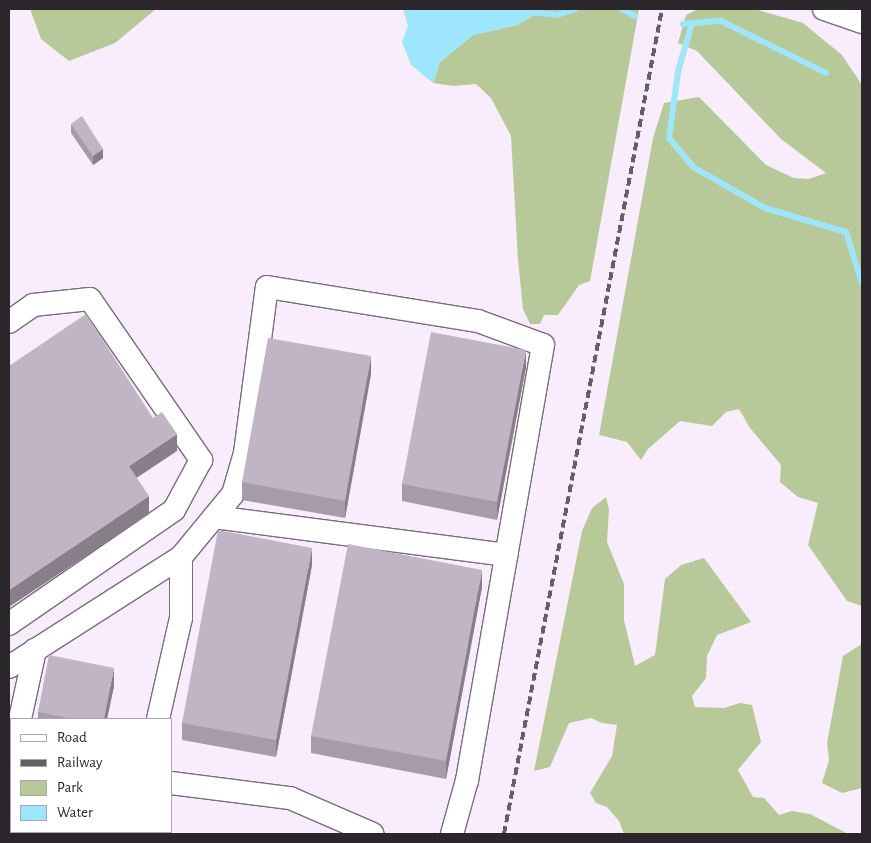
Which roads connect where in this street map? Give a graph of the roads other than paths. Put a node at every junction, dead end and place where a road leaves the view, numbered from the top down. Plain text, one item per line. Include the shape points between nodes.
1 (824, 9) edge
2 (862, 22) edge
3 (9, 322) edge
4 (214, 517) junction
5 (507, 555) junction
6 (181, 557) junction
7 (9, 624) edge
8 (35, 650) junction
9 (9, 667) edge
10 (20, 718) edge
11 (158, 718) edge
12 (172, 783) edge
13 (373, 834) edge
14 (452, 834) edge

1 - 2 lane
3 - 7 lane via 33,305 90,299 201,460 174,510
4 - 5 lane
4 - 5 lane via 233,494 244,453 267,286 478,321 544,345
4 - 6 lane
5 - 14 lane via 467,780
6 - 8 lane
6 - 11 lane via 181,618
8 - 9 lane
8 - 10 lane
12 - 13 lane via 290,798

